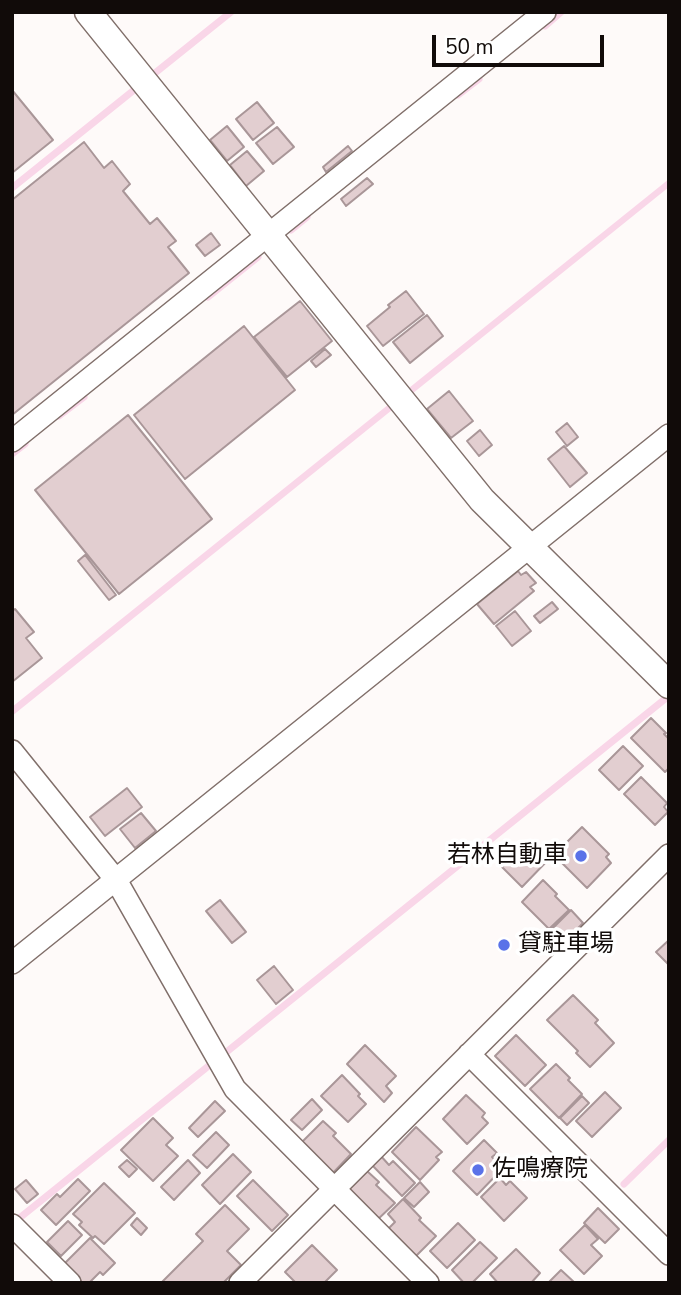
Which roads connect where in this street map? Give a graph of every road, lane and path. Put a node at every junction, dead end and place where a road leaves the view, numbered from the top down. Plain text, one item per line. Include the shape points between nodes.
1 (88, 12) edge
2 (545, 12) edge
3 (268, 235) junction
4 (669, 435) edge
5 (12, 441) edge
6 (530, 547) junction
7 (669, 685) edge
8 (12, 751) edge
9 (669, 855) edge
10 (116, 880) junction
11 (12, 963) edge
12 (469, 1054) junction
13 (334, 1189) junction
14 (12, 1225) edge
15 (669, 1254) edge
16 (70, 1283) edge
17 (240, 1283) edge
18 (428, 1283) edge

1 - 3 street
2 - 3 street
3 - 5 street
3 - 6 street via 482,500
4 - 6 street
6 - 7 street
6 - 10 street
8 - 10 street
9 - 12 street
10 - 11 street
10 - 13 street via 235,1090
12 - 13 street
12 - 15 street
13 - 17 street
13 - 18 street
14 - 16 street

